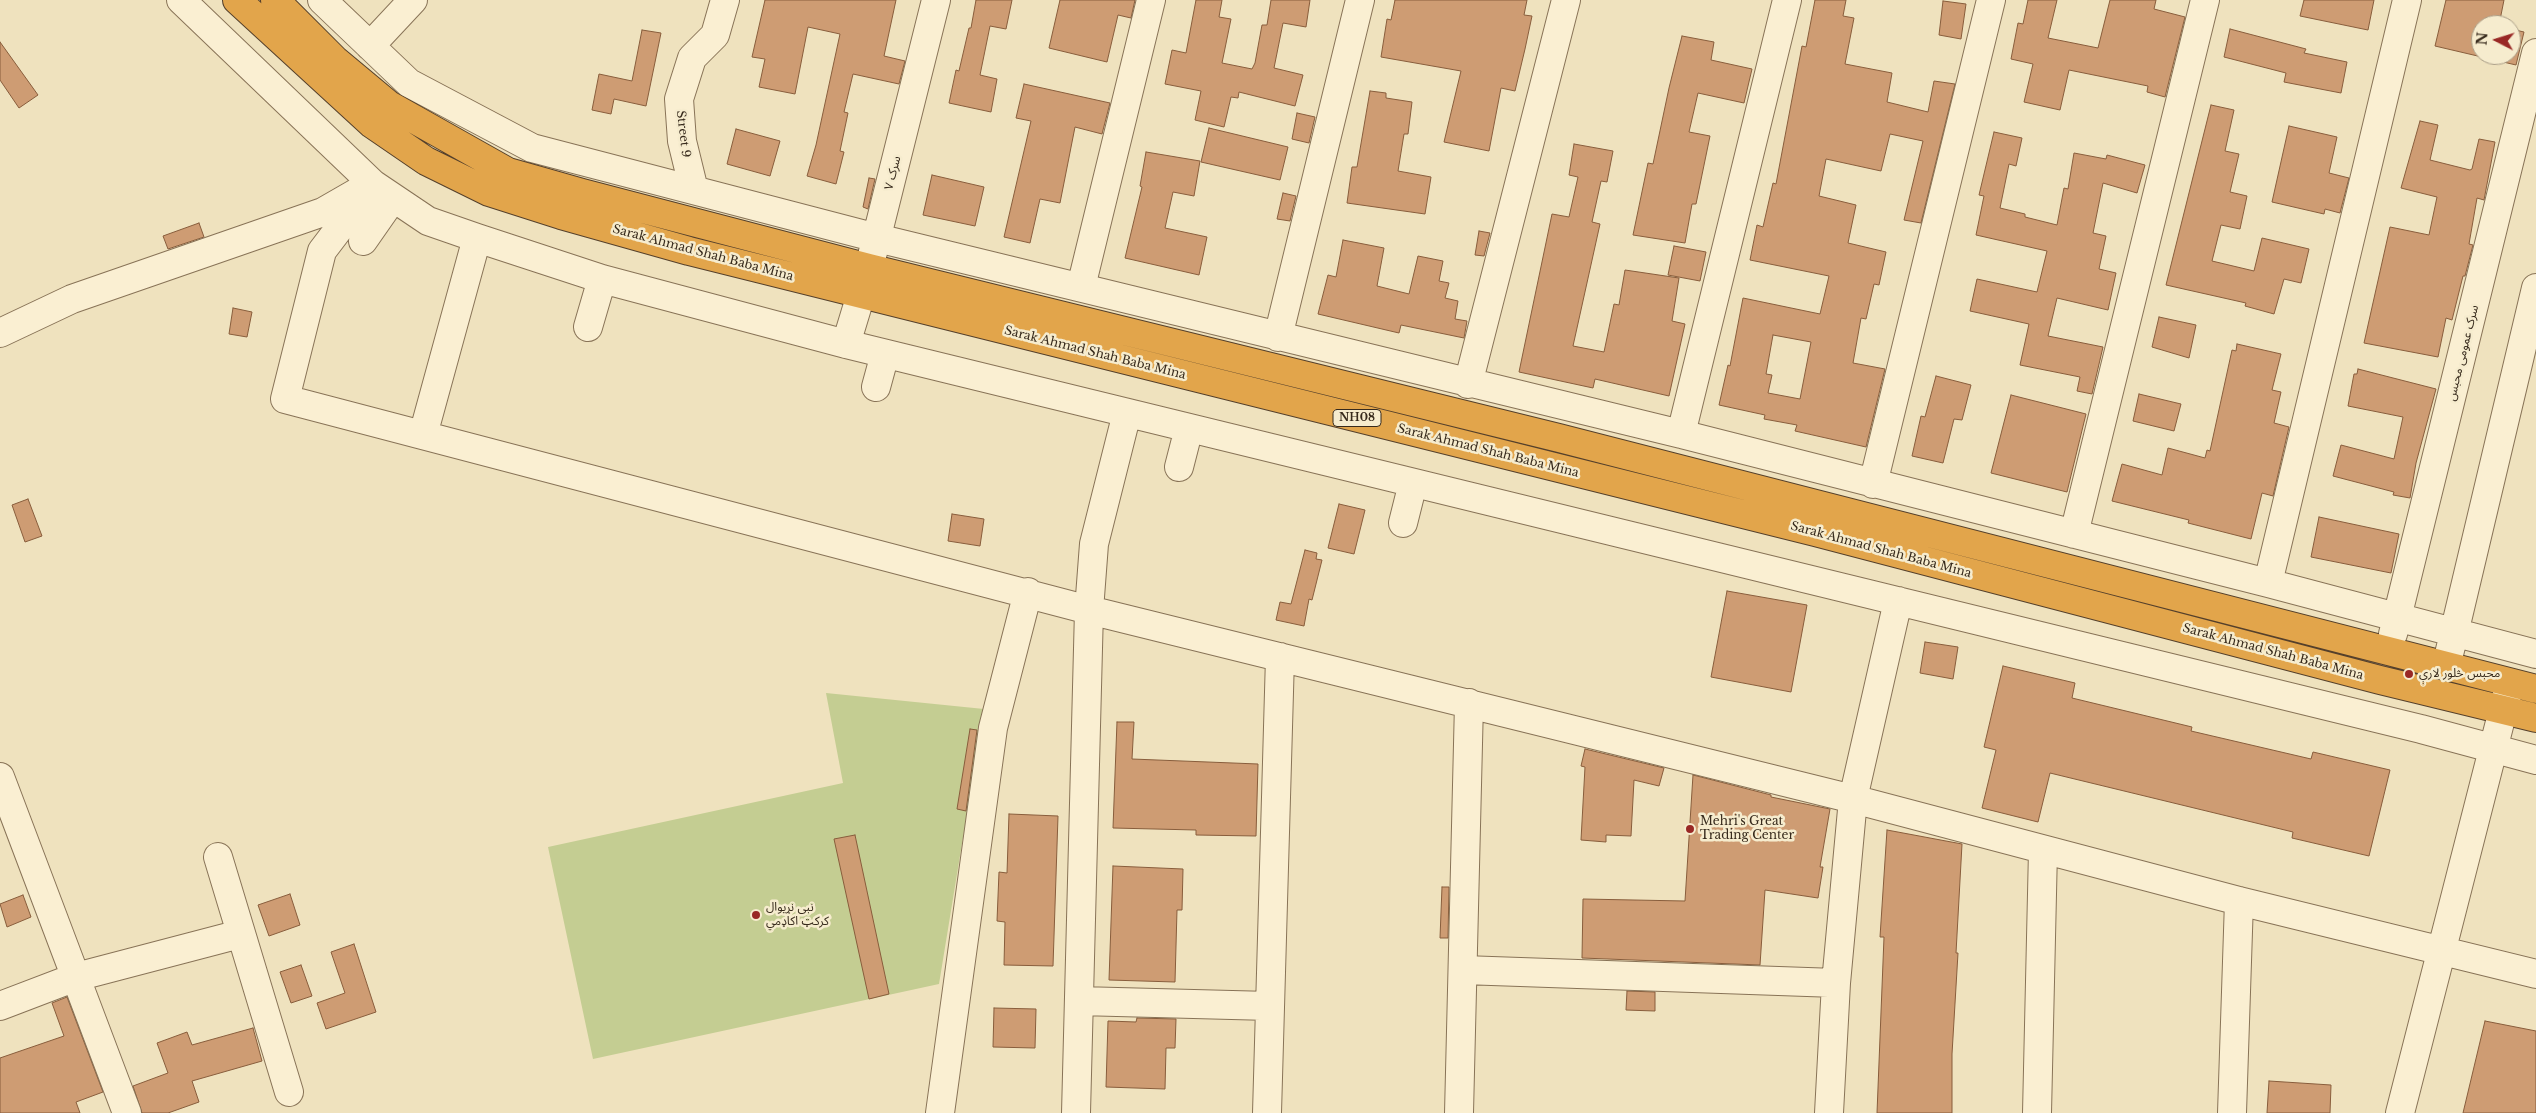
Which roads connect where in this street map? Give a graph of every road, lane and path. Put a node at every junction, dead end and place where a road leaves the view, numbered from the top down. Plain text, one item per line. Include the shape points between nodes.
1 (181, 0) edge
2 (237, 0) edge
3 (275, 0) edge
4 (322, 0) edge
5 (413, 0) edge
6 (725, 0) edge
7 (936, 0) edge
8 (1151, 0) edge
9 (1360, 0) edge
10 (1566, 0) edge
11 (1787, 0) edge
12 (1991, 0) edge
13 (2206, 0) edge
14 (2407, 0) edge
15 (370, 46) junction
16 (2536, 53) edge
17 (694, 190) junction
18 (383, 191) junction
19 (476, 238) junction
20 (877, 238) junction
21 (363, 241) dead end
22 (869, 268) junction
23 (602, 279) junction
24 (1081, 287) junction
25 (2536, 288) edge
26 (861, 295) junction
27 (588, 328) dead end
28 (0, 334) edge
29 (1278, 336) junction
30 (846, 344) junction
31 (885, 354) junction
32 (1468, 384) junction
33 (876, 387) dead end
34 (1127, 413) junction
35 (1189, 428) junction
36 (1681, 434) junction
37 (423, 435) junction
38 (1180, 467) dead end
39 (1413, 483) junction
40 (1873, 484) junction
41 (1402, 523) dead end
42 (2074, 534) junction
43 (2268, 583) junction
44 (1028, 592) junction
45 (1898, 601) junction
46 (1089, 610) junction
47 (2398, 618) junction
48 (2454, 633) junction
49 (2388, 652) junction
50 (2536, 654) edge
51 (1280, 657) junction
52 (2446, 667) junction
53 (2510, 683) junction
54 (2536, 689) edge
55 (1469, 703) junction
56 (2504, 711) junction
57 (2536, 718) edge
58 (2493, 749) junction
59 (2536, 760) edge
60 (0, 777) edge
61 (1853, 799) junction
62 (2043, 850) junction
63 (218, 857) dead end
64 (2239, 901) junction
65 (240, 934) junction
66 (2441, 950) junction
67 (1463, 970) junction
68 (2536, 974) edge
69 (76, 977) junction
70 (1836, 983) junction
71 (1079, 1001) junction
72 (0, 1006) edge
73 (1270, 1006) junction
74 (288, 1092) dead end
75 (127, 1113) edge
76 (940, 1113) edge
77 (1076, 1113) edge
78 (1267, 1113) edge
79 (1459, 1113) edge
80 (1830, 1113) edge
81 (2037, 1113) edge
82 (2232, 1113) edge
83 (2400, 1113) edge

1 - 18 street
2 - 26 highway, Sarak Ahmad Shah Baba Mina / NH08 via 372,124 426,161 489,192 680,248
3 - 22 highway, NH08 via 335,60 389,105 508,172
4 - 15 street
5 - 15 street
6 - 17 street, Street 9 via 715,35 692,58 679,99 682,141
7 - 20 street, سرک ۷
8 - 24 street
9 - 29 street
10 - 32 street
11 - 36 street
12 - 40 street
13 - 42 street
14 - 43 street
15 - 17 street via 409,84 532,148
16 - 47 street, سرک عمومی محبس
17 - 20 street
18 - 19 street via 428,221
18 - 21 street
18 - 28 street via 72,300
18 - 37 street via 322,251 285,399
19 - 23 street
19 - 37 street
20 - 22 street, سرک ۷
20 - 24 street
22 - 26 street, سرک ۷
22 - 49 highway, NH08 via 1568,440
23 - 27 street
23 - 30 street
24 - 29 street
25 - 48 street
26 - 30 street, سرک ۷
26 - 56 highway, Sarak Ahmad Shah Baba Mina / NH08 via 1815,532
29 - 32 street
30 - 31 street
31 - 33 street
31 - 34 street
32 - 36 street
34 - 35 street
34 - 46 street via 1094,544
35 - 38 street
35 - 39 street
36 - 40 street
37 - 44 street
39 - 41 street
39 - 45 street
40 - 42 street
42 - 43 street
43 - 47 street
44 - 46 street
44 - 76 street via 993,728
45 - 58 street
45 - 61 street
46 - 51 street
46 - 71 street
47 - 48 street
47 - 49 street, سرک عمومی محبس
48 - 50 street
48 - 52 street
49 - 52 highway, NH08
51 - 55 street
51 - 73 street
52 - 53 highway, NH08
53 - 54 highway, NH08
53 - 56 street
55 - 61 street
55 - 67 street
56 - 57 highway, Sarak Ahmad Shah Baba Mina / NH08
56 - 58 street
58 - 59 street
58 - 66 street
60 - 69 street
61 - 62 street
61 - 70 street
62 - 64 street
62 - 81 street
63 - 65 street
64 - 66 street
64 - 82 street
65 - 69 street
65 - 74 street
66 - 68 street
66 - 83 street
67 - 70 street
67 - 79 street
69 - 72 street
69 - 75 street
70 - 80 street
71 - 73 street
71 - 77 street
73 - 78 street

